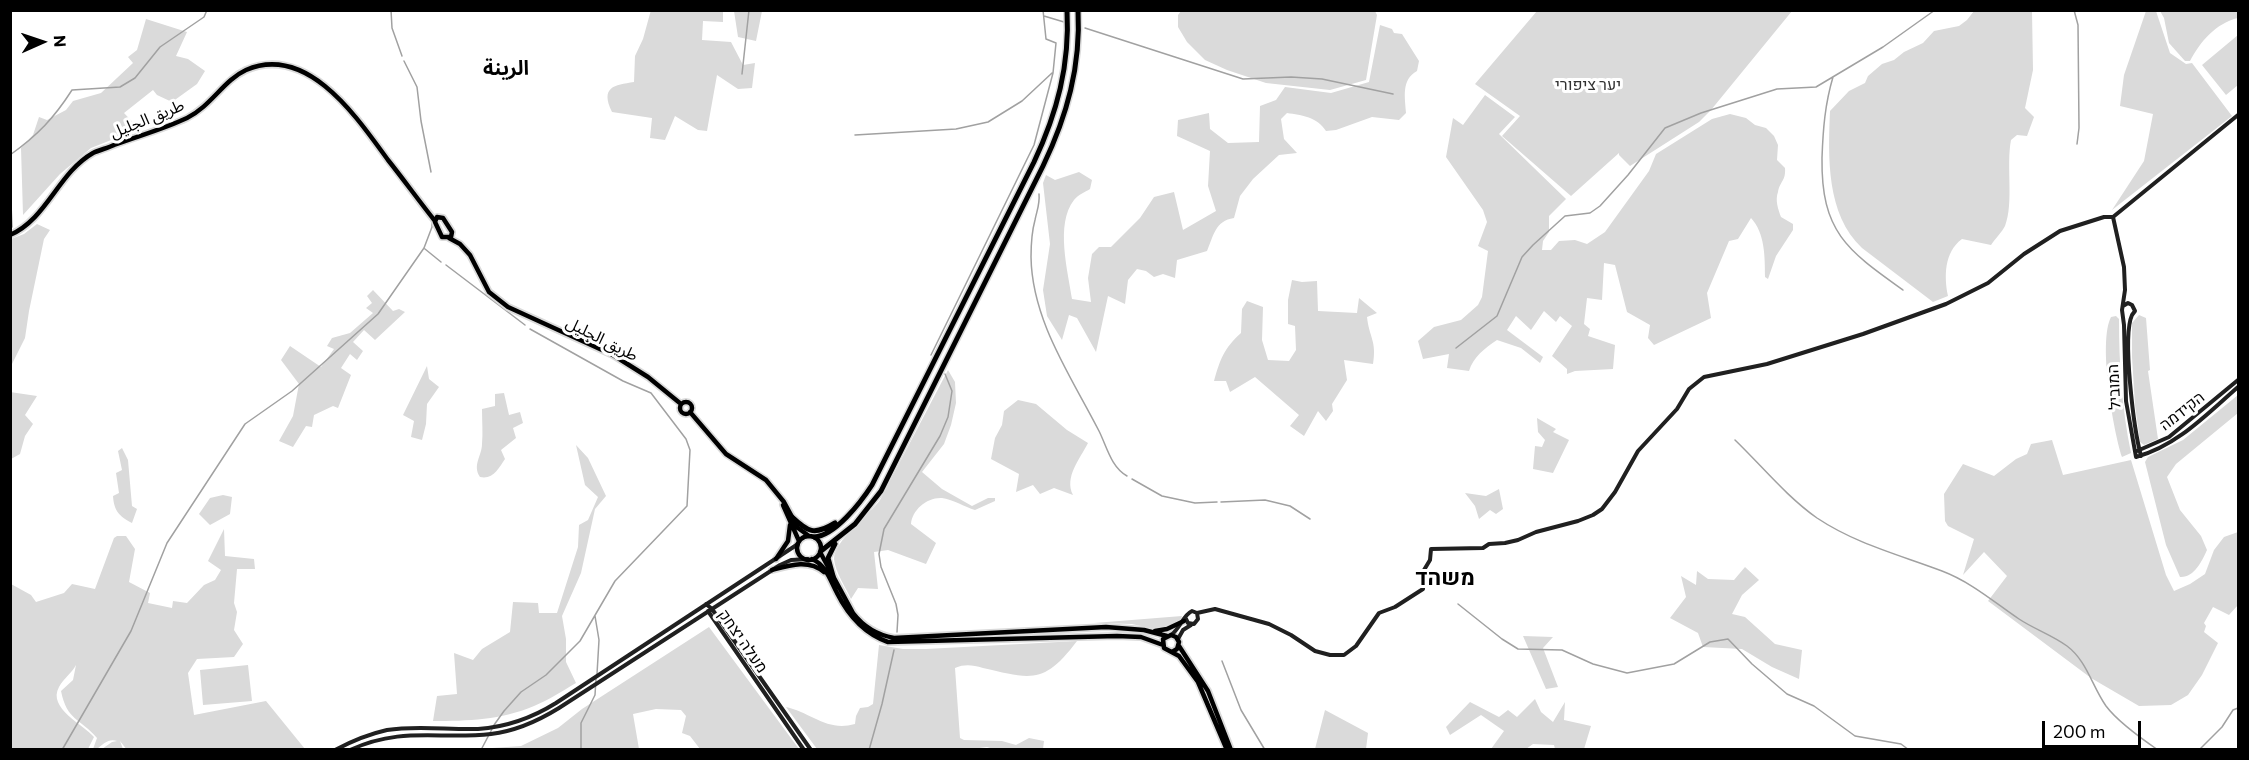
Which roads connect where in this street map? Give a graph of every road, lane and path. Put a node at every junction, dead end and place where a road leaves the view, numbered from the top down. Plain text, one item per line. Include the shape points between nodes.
1 (1067, 10) edge
2 (1078, 10) edge
3 (2238, 115) edge
4 (2113, 217) junction
5 (436, 219) junction
6 (10, 235) edge
7 (451, 236) junction
8 (2126, 290) junction
9 (2132, 304) junction
10 (2123, 306) junction
11 (2123, 314) junction
12 (2132, 315) junction
13 (2238, 380) edge
14 (2238, 387) edge
15 (2138, 454) junction
16 (790, 518) junction
17 (844, 518) junction
18 (812, 536) junction
19 (838, 539) junction
20 (798, 543) junction
21 (821, 552) junction
22 (776, 559) junction
23 (810, 559) junction
24 (772, 570) junction
25 (830, 575) junction
26 (725, 600) junction
27 (706, 604) junction
28 (710, 610) junction
29 (1197, 614) junction
30 (1185, 620) junction
31 (694, 621) junction
32 (718, 622) junction
33 (1193, 624) junction
34 (1152, 631) junction
35 (1169, 635) junction
36 (1178, 639) junction
37 (1163, 645) junction
38 (1179, 646) junction
39 (1172, 651) junction
40 (335, 750) edge
41 (350, 750) edge
42 (804, 750) edge
43 (811, 750) edge
44 (1227, 750) edge
45 (1232, 750) edge

1 - 17 highway via 1064,73 1043,142 875,479
2 - 19 highway via 1075,75 1053,146 881,491 869,509
3 - 4 street
4 - 8 street
4 - 29 street via 2060,231 1988,283 1946,304 1767,364 1704,377 1689,389 1677,410 1638,451 1602,509 1587,518 1505,543 1483,548 1431,549 1423,589 1379,613 1356,646 1344,655 1315,651 1269,624 1215,609
5 - 6 main road, طريق الجليل via 349,108 325,85 288,67 261,66 239,74 208,104 186,118 93,153 68,174 30,224
5 - 7 main road via 443,218
5 - 7 main road via 442,237
7 - 16 main road, طريق الجليل via 471,253 489,292 508,307 613,355 648,377 681,404 682,412 690,412 726,454 766,480
8 - 9 street
8 - 10 street
9 - 10 street
9 - 12 street
10 - 11 street
11 - 12 street
11 - 15 street, המוביל via 2127,409
12 - 15 street, המוביל via 2131,397
13 - 15 street, הקידמה via 2169,437
14 - 15 street, הקידמה via 2174,440
16 - 17 highway via 816,531
16 - 18 main road
16 - 20 main road
16 - 22 main road via 789,537
17 - 18 highway via 826,535
18 - 20 main road
18 - 21 main road via 820,543
19 - 21 highway
19 - 25 highway via 828,558
20 - 22 street
20 - 23 main road via 800,554
21 - 23 main road
21 - 25 main road
22 - 27 street
23 - 24 street via 788,561
23 - 25 main road
24 - 25 main road via 806,564
24 - 26 street
25 - 34 main road via 857,618 876,632 894,638 1106,627
25 - 37 main road via 841,602 855,621 888,642 1117,636 1141,637
26 - 28 street
26 - 32 street via 718,610
27 - 28 street, מעלה יצחק
27 - 40 street via 556,703 525,719 482,728 386,730
28 - 31 street
28 - 32 street, מעלה יצחק
29 - 30 street via 1190,612
29 - 33 street
30 - 33 street
30 - 34 main road
30 - 35 street
31 - 32 street via 706,618
31 - 41 street via 560,708 527,725 483,735 394,736
32 - 42 street, מעלה יצחק
32 - 43 street, מעלה יצחק
33 - 36 street
34 - 35 main road
35 - 36 main road
35 - 37 main road via 1163,639
36 - 38 main road
37 - 39 main road
38 - 39 main road
38 - 45 main road via 1208,691
39 - 44 main road via 1198,682

